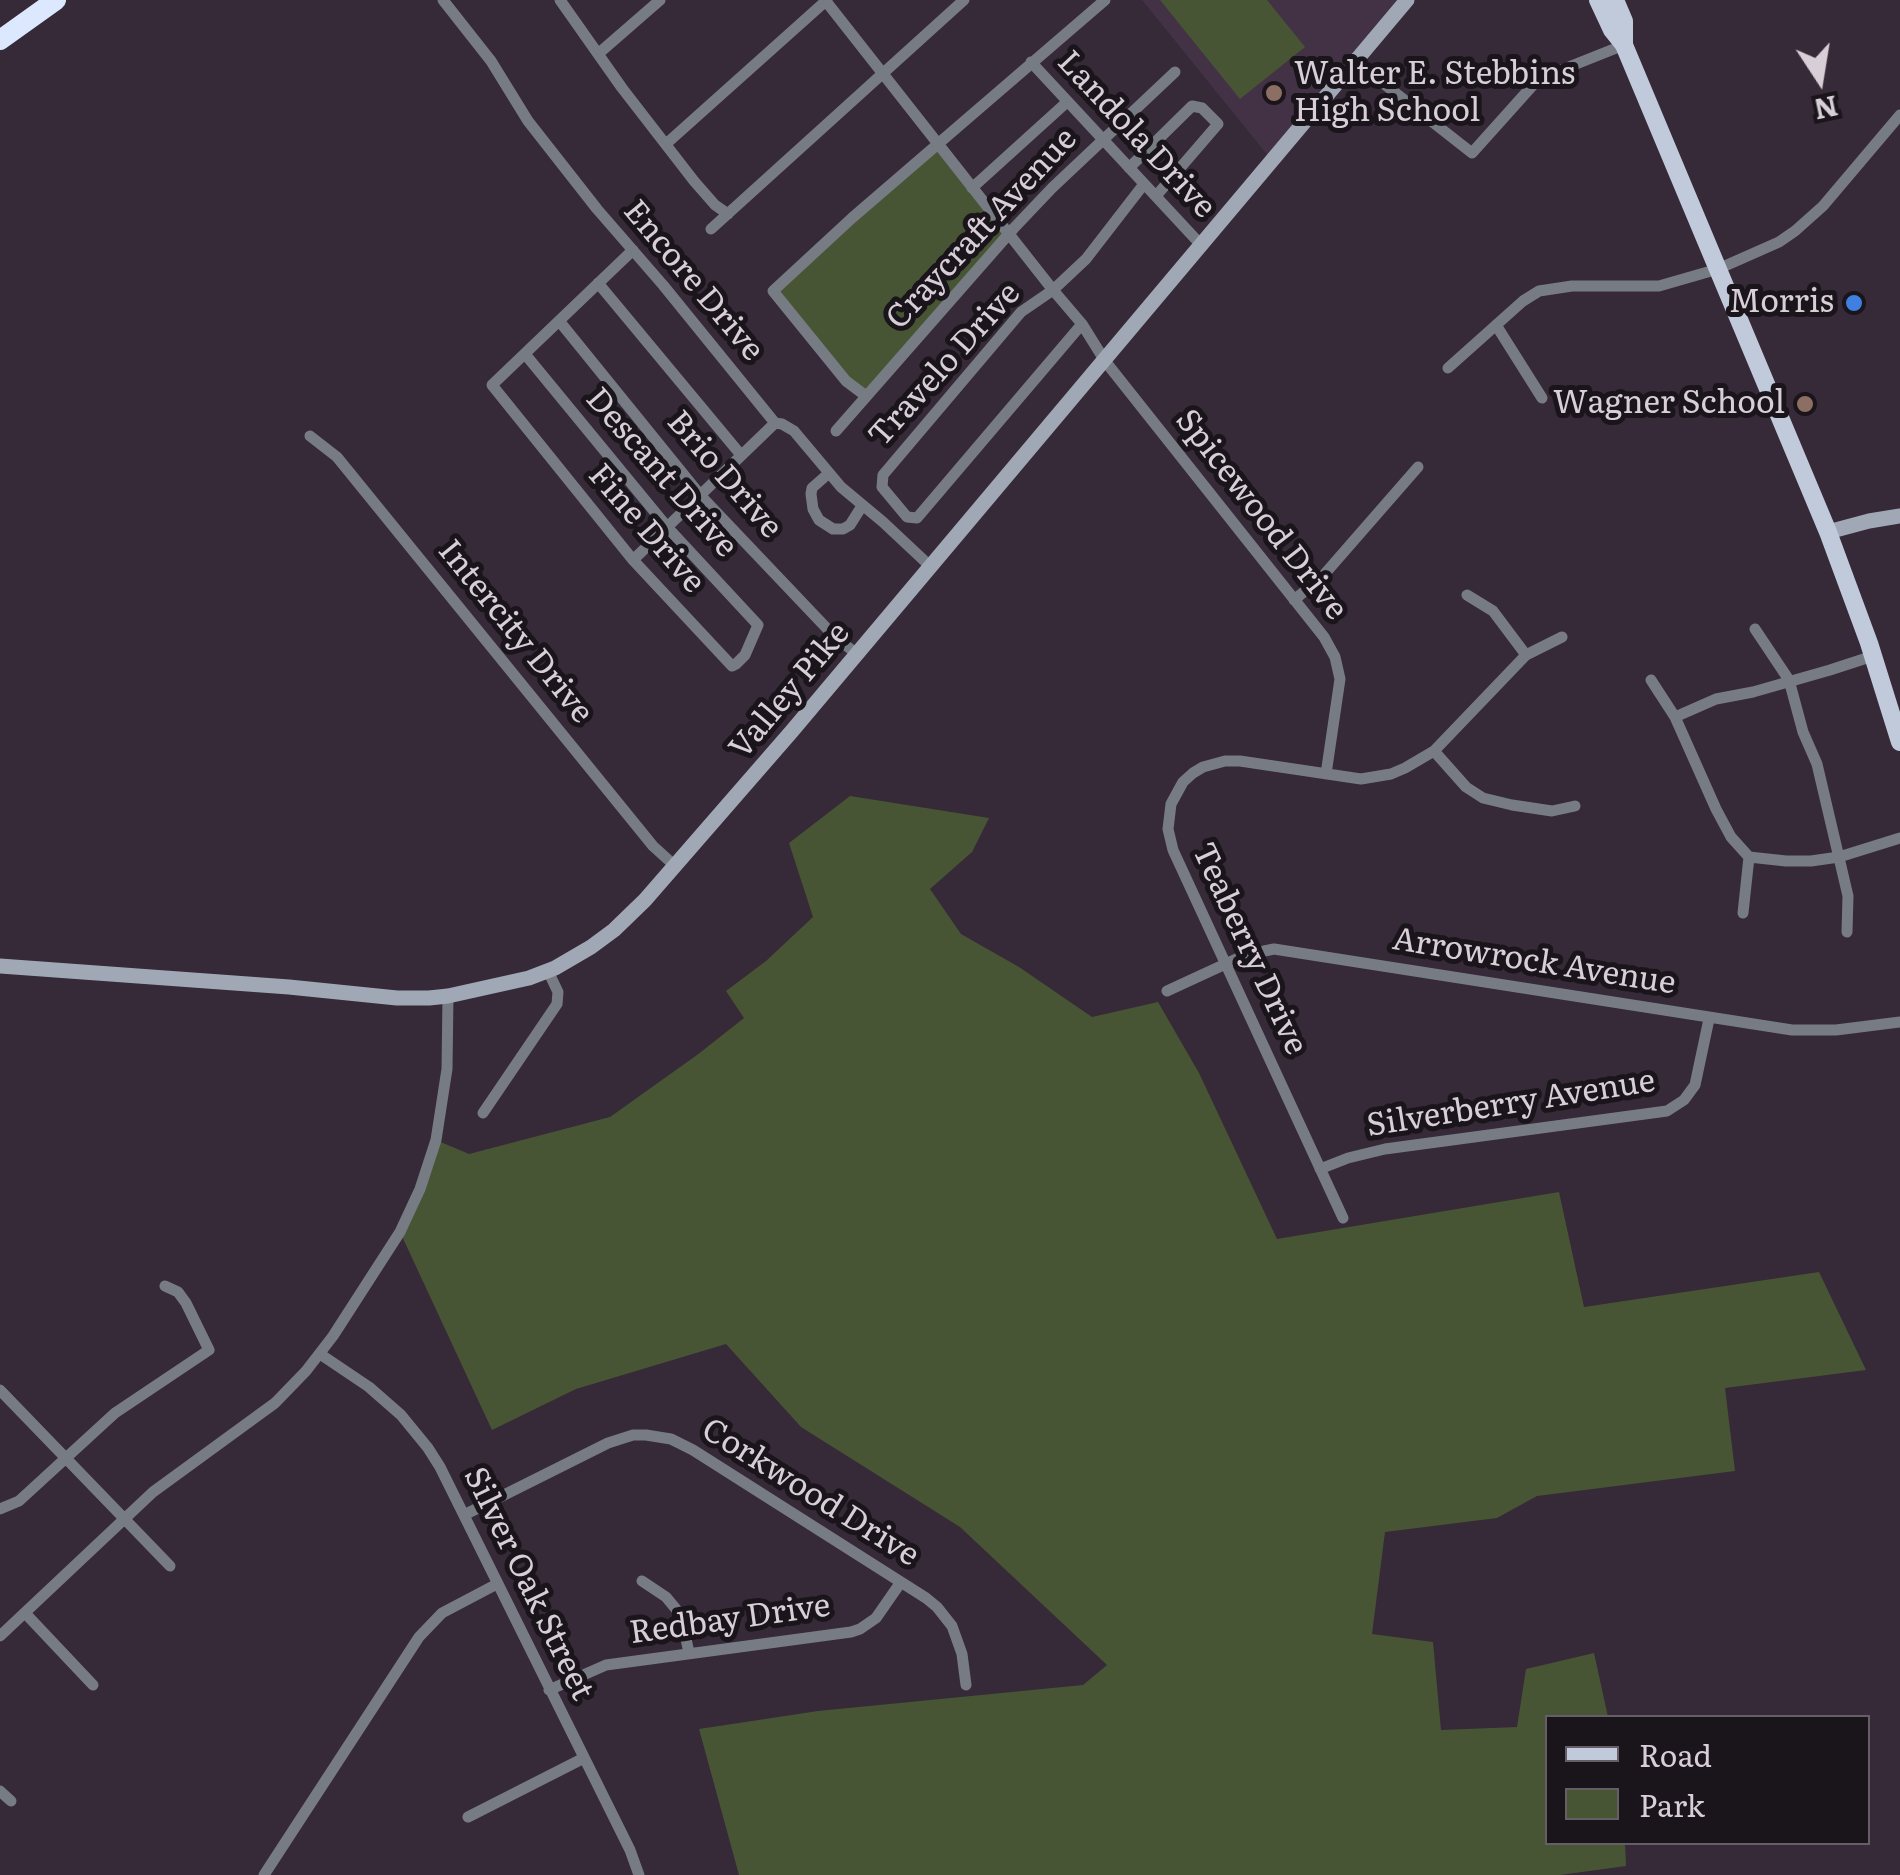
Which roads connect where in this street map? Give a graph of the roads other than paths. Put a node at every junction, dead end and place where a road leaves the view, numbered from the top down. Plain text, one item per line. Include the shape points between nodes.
1 (56, 0) edge
2 (443, 0) edge
3 (560, 0) edge
4 (660, 0) edge
5 (826, 0) edge
6 (964, 0) edge
7 (1407, 0) edge
8 (1598, 0) edge
9 (1615, 0) edge
10 (1101, 1) edge
11 (0, 40) edge
12 (1624, 45) junction
13 (598, 54) junction
14 (1031, 62) junction
15 (1356, 62) junction
16 (1176, 72) dead end
17 (882, 74) junction
18 (1067, 102) junction
19 (1900, 115) edge
20 (1102, 140) junction
21 (666, 144) junction
22 (938, 146) junction
23 (1129, 168) junction
24 (1144, 184) junction
25 (972, 188) junction
26 (1156, 196) junction
27 (728, 214) junction
28 (711, 229) dead end
29 (1009, 235) junction
30 (1202, 246) junction
31 (634, 250) junction
32 (1718, 269) junction
33 (598, 283) junction
34 (1052, 290) junction
35 (560, 322) junction
36 (1082, 324) junction
37 (1496, 326) junction
38 (525, 354) junction
39 (1105, 361) junction
40 (1448, 368) dead end
41 (866, 396) junction
42 (1542, 398) dead end
43 (775, 423) junction
44 (836, 431) dead end
45 (310, 436) dead end
46 (741, 455) junction
47 (1418, 467) dead end
48 (828, 474) junction
49 (701, 496) junction
50 (862, 506) junction
51 (1900, 516) edge
52 (668, 528) junction
53 (1828, 532) junction
54 (634, 560) junction
55 (931, 568) junction
56 (1467, 595) dead end
57 (1294, 600) junction
58 (758, 625) joint
59 (1756, 629) dead end
60 (1562, 637) dead end
61 (858, 654) junction
62 (1526, 655) junction
63 (1873, 656) junction
64 (1652, 680) dead end
65 (1790, 680) junction
66 (1675, 717) junction
67 (1900, 742) edge
68 (1434, 751) junction
69 (1326, 774) junction
70 (1575, 806) dead end
71 (1900, 838) edge
72 (1839, 856) junction
73 (1749, 857) junction
74 (675, 866) junction
75 (1744, 913) dead end
76 (1847, 932) dead end
77 (1226, 964) junction
78 (0, 966) edge
79 (548, 971) junction
80 (1167, 991) dead end
81 (448, 996) junction
82 (1709, 1018) junction
83 (1900, 1022) edge
84 (483, 1113) dead end
85 (1320, 1170) junction
86 (1343, 1218) dead end
87 (165, 1286) dead end
88 (320, 1354) junction
89 (0, 1390) edge
90 (66, 1459) junction
91 (0, 1509) edge
92 (464, 1515) junction
93 (123, 1519) junction
94 (170, 1566) dead end
95 (642, 1581) dead end
96 (901, 1582) junction
97 (497, 1584) junction
98 (24, 1613) junction
99 (0, 1636) edge
100 (689, 1654) junction
101 (93, 1685) dead end
102 (966, 1685) dead end
103 (548, 1690) junction
104 (584, 1758) junction
105 (0, 1791) edge
106 (11, 1801) dead end
107 (468, 1817) dead end
108 (264, 1875) edge
109 (640, 1875) edge

1 - 11 highway
2 - 31 street, Encore Drive via 528,120
3 - 13 street
4 - 13 street
5 - 17 street, Spicewood Drive
5 - 21 street
6 - 17 street
7 - 15 street, Valley Pike
8 - 12 main road
9 - 12 main road
10 - 14 street
12 - 15 street via 1533,85 1472,154
12 - 32 main road
13 - 21 street
14 - 18 street, Landola Drive
14 - 22 street
15 - 30 street, Valley Pike
16 - 20 street, Craycraft Avenue
17 - 22 street, Spicewood Drive
17 - 27 street
18 - 20 street, Landola Drive
18 - 25 street
19 - 32 street via 1810,219
20 - 23 street, Landola Drive
20 - 29 street, Craycraft Avenue
21 - 27 street
22 - 25 street, Spicewood Drive
22 - 41 street via 773,291 846,381
23 - 24 street, Landola Drive
23 - 26 street via 1192,106 1218,124
24 - 26 street, Landola Drive
24 - 34 street, Travelo Drive via 1086,259
25 - 29 street, Spicewood Drive
26 - 30 street, Landola Drive
27 - 28 street
29 - 34 street, Spicewood Drive
29 - 41 street, Craycraft Avenue
30 - 39 street, Valley Pike
31 - 33 street
31 - 43 street, Encore Drive
32 - 37 street via 1660,286 1539,291
32 - 53 main road
33 - 35 street
33 - 46 street
34 - 36 street, Spicewood Drive
34 - 36 street, Travelo Drive via 1021,312 883,475 882,487 906,518 917,518
35 - 38 street
35 - 49 street, Brio Drive
36 - 39 street, Spicewood Drive
37 - 40 street
37 - 42 street
38 - 52 street, Descant Drive
38 - 54 street, Fine Drive via 492,385
39 - 55 street, Valley Pike
39 - 57 street, Spicewood Drive
41 - 44 street, Craycraft Avenue
43 - 46 street
43 - 48 street, Encore Drive via 794,431
45 - 74 street, Intercity Drive via 337,457
46 - 49 street
47 - 57 street
48 - 50 street, Encore Drive
48 - 50 street via 812,488 819,520 843,529
49 - 52 street
49 - 61 street, Brio Drive
50 - 55 street, Encore Drive
51 - 53 street
52 - 54 street
52 - 58 street, Descant Drive
53 - 63 main road
54 - 58 street, Fine Drive via 732,666 745,656
55 - 61 street, Valley Pike
56 - 62 street via 1493,611
57 - 69 street, Spicewood Drive via 1338,668
59 - 65 street
60 - 62 street
61 - 74 street, Valley Pike
62 - 68 street
63 - 65 street
63 - 67 main road
64 - 66 street
65 - 66 street
65 - 72 street
66 - 73 street via 1716,809
68 - 69 street, Teaberry Drive via 1372,778
68 - 70 street via 1483,798 1552,810
69 - 77 street, Teaberry Drive via 1225,762 1193,773 1175,794 1169,840
71 - 72 street
72 - 73 street
72 - 76 street
73 - 75 street
74 - 79 street, Valley Pike via 614,930
77 - 80 street, Arrowrock Avenue
77 - 82 street, Arrowrock Avenue via 1288,950
77 - 85 street, Teaberry Drive
78 - 81 street, Valley Pike via 396,998
79 - 81 street, Valley Pike
79 - 84 street via 557,1004
81 - 88 street via 444,1096 420,1189
82 - 83 street, Arrowrock Avenue via 1814,1031
82 - 85 street, Silverberry Avenue via 1696,1085 1667,1111 1385,1148
85 - 86 street, Teaberry Drive
87 - 90 street via 186,1303 209,1350 115,1413
88 - 92 street, Silver Oak Street via 413,1428
88 - 93 street via 275,1403
89 - 90 street
90 - 91 street via 20,1501
90 - 93 street
92 - 96 street, Corkwood Drive via 608,1443 658,1436 694,1450
92 - 97 street, Silver Oak Street
93 - 94 street
93 - 98 street
95 - 100 street via 682,1615
96 - 100 street, Redbay Drive via 860,1629
96 - 102 street, Corkwood Drive via 952,1626
97 - 103 street, Silver Oak Street
97 - 108 street via 442,1613 419,1636
98 - 99 street
98 - 101 street
100 - 103 street, Redbay Drive via 606,1664
103 - 104 street, Silver Oak Street
104 - 107 street
104 - 109 street, Silver Oak Street
105 - 106 street

